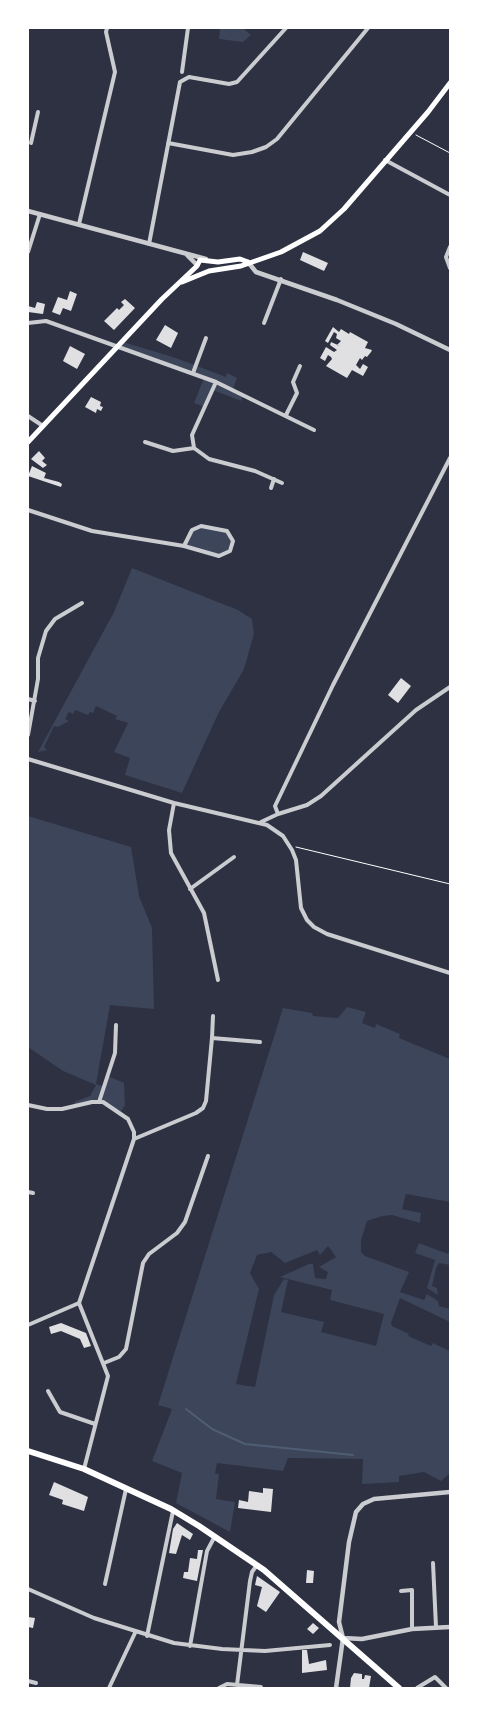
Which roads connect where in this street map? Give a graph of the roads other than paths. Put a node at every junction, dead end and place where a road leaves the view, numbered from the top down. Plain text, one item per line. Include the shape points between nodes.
1 (108, 28) edge
2 (188, 28) edge
3 (276, 28) edge
4 (286, 28) edge
5 (368, 28) edge
6 (281, 32) junction
7 (182, 72) dead end
8 (450, 82) edge
9 (38, 112) dead end
10 (28, 133) edge
11 (33, 134) junction
12 (31, 143) dead end
13 (168, 143) junction
14 (385, 160) junction
15 (450, 195) edge
16 (28, 210) edge
17 (40, 214) junction
18 (80, 224) junction
19 (149, 244) junction
20 (450, 247) edge
21 (28, 252) edge
22 (187, 255) junction
23 (207, 259) junction
24 (248, 262) junction
25 (197, 266) junction
26 (450, 268) edge
27 (206, 272) junction
28 (280, 278) junction
29 (182, 282) junction
30 (28, 323) edge
31 (264, 323) dead end
32 (206, 338) dead end
33 (119, 347) junction
34 (450, 350) edge
35 (300, 366) dead end
36 (193, 373) junction
37 (216, 382) junction
38 (286, 415) junction
39 (28, 416) edge
40 (43, 426) junction
41 (314, 430) dead end
42 (28, 442) edge
43 (145, 442) dead end
44 (194, 448) junction
45 (450, 458) edge
46 (274, 479) junction
47 (282, 483) dead end
48 (271, 488) dead end
49 (28, 510) edge
50 (184, 546) junction
51 (82, 603) dead end
52 (450, 687) edge
53 (28, 699) edge
54 (35, 701) junction
55 (28, 735) edge
56 (30, 760) edge
57 (28, 767) edge
58 (174, 803) junction
59 (278, 814) junction
60 (262, 822) junction
61 (234, 857) dead end
62 (190, 889) junction
63 (450, 973) edge
64 (218, 980) dead end
65 (214, 1016) dead end
66 (116, 1025) dead end
67 (212, 1038) junction
68 (260, 1042) dead end
69 (99, 1102) junction
70 (28, 1105) edge
71 (134, 1139) junction
72 (208, 1156) dead end
73 (28, 1192) edge
74 (33, 1192) dead end
75 (79, 1303) junction
76 (28, 1325) edge
77 (104, 1363) junction
78 (48, 1391) dead end
79 (95, 1424) junction
80 (28, 1451) edge
81 (84, 1469) junction
82 (126, 1488) junction
83 (450, 1492) edge
84 (173, 1511) junction
85 (215, 1536) junction
86 (433, 1563) dead end
87 (257, 1565) junction
88 (104, 1584) dead end
89 (28, 1589) edge
90 (402, 1591) dead end
91 (436, 1627) junction
92 (450, 1627) edge
93 (412, 1629) junction
94 (136, 1633) junction
95 (147, 1636) junction
96 (343, 1638) junction
97 (330, 1645) dead end
98 (190, 1646) junction
99 (240, 1650) junction
100 (28, 1681) edge
101 (36, 1683) dead end
102 (237, 1685) junction
103 (261, 1687) dead end
104 (110, 1688) edge
105 (219, 1688) edge
106 (336, 1688) edge
107 (399, 1688) edge
108 (418, 1688) edge
109 (446, 1688) edge

1 - 18 street via 106,32 115,72
2 - 7 street
3 - 6 street
4 - 6 street
5 - 13 street via 266,147 234,155
6 - 13 street via 237,82 229,84 189,77 180,82
8 - 14 main road
9 - 11 street
10 - 11 street
11 - 12 street
13 - 19 street
14 - 15 street
14 - 24 main road via 344,209 320,231 291,248
16 - 17 street
17 - 18 street
17 - 21 street
18 - 19 street
19 - 22 street
20 - 26 street via 446,257
22 - 23 street
22 - 25 street
23 - 24 main road
23 - 25 main road via 200,260
23 - 27 main road via 212,266
24 - 27 main road
24 - 28 street via 256,272
25 - 27 main road
25 - 29 main road
27 - 29 main road
28 - 31 street
28 - 34 street via 396,324
29 - 33 main road via 162,298
30 - 33 street via 46,321
32 - 36 street
33 - 36 street
33 - 40 main road
35 - 38 street via 293,381 297,393
36 - 37 street
37 - 38 street
37 - 44 street via 193,431
38 - 41 street
39 - 40 street
40 - 42 main road
43 - 44 street via 173,451
44 - 46 street via 209,458
45 - 59 street via 329,693 275,806
46 - 47 street
46 - 48 street
49 - 50 street via 92,531
50 - 50 street via 222,555 230,551 233,541 227,531 201,526 192,530
51 - 54 street via 56,619 46,631 38,658
52 - 59 street via 416,710 321,796 300,808
53 - 54 street
54 - 55 street
56 - 57 street
56 - 58 street
58 - 60 street
58 - 62 street via 169,830 170,854
59 - 60 street
60 - 63 street via 278,831 290,845 296,860 301,908 314,928
61 - 62 street
62 - 64 street via 207,922
65 - 67 street
66 - 69 street via 115,1053
67 - 68 street
67 - 71 street via 203,1108
69 - 70 street via 62,1109
69 - 71 street via 128,1119
71 - 75 street
72 - 77 street via 185,1222 143,1263 126,1349
73 - 74 street
75 - 76 street
75 - 77 street
77 - 79 street via 108,1376
78 - 79 street via 60,1412
79 - 81 street
80 - 81 highway
81 - 82 highway
82 - 84 highway
82 - 88 street
83 - 96 street via 374,1499 358,1508 352,1521 344,1576 339,1622
84 - 85 highway
84 - 95 street
85 - 87 highway
85 - 98 street via 207,1551
86 - 91 street
87 - 96 highway
87 - 99 street via 250,1581
89 - 94 street via 66,1608
90 - 93 street via 412,1590
91 - 92 street
91 - 93 street
93 - 96 street via 362,1639
94 - 95 street
94 - 104 street
95 - 98 street
96 - 106 street
96 - 107 highway
97 - 99 street
98 - 99 street
99 - 102 street
100 - 101 street
102 - 103 street
102 - 105 street via 226,1684
108 - 109 street via 435,1677

